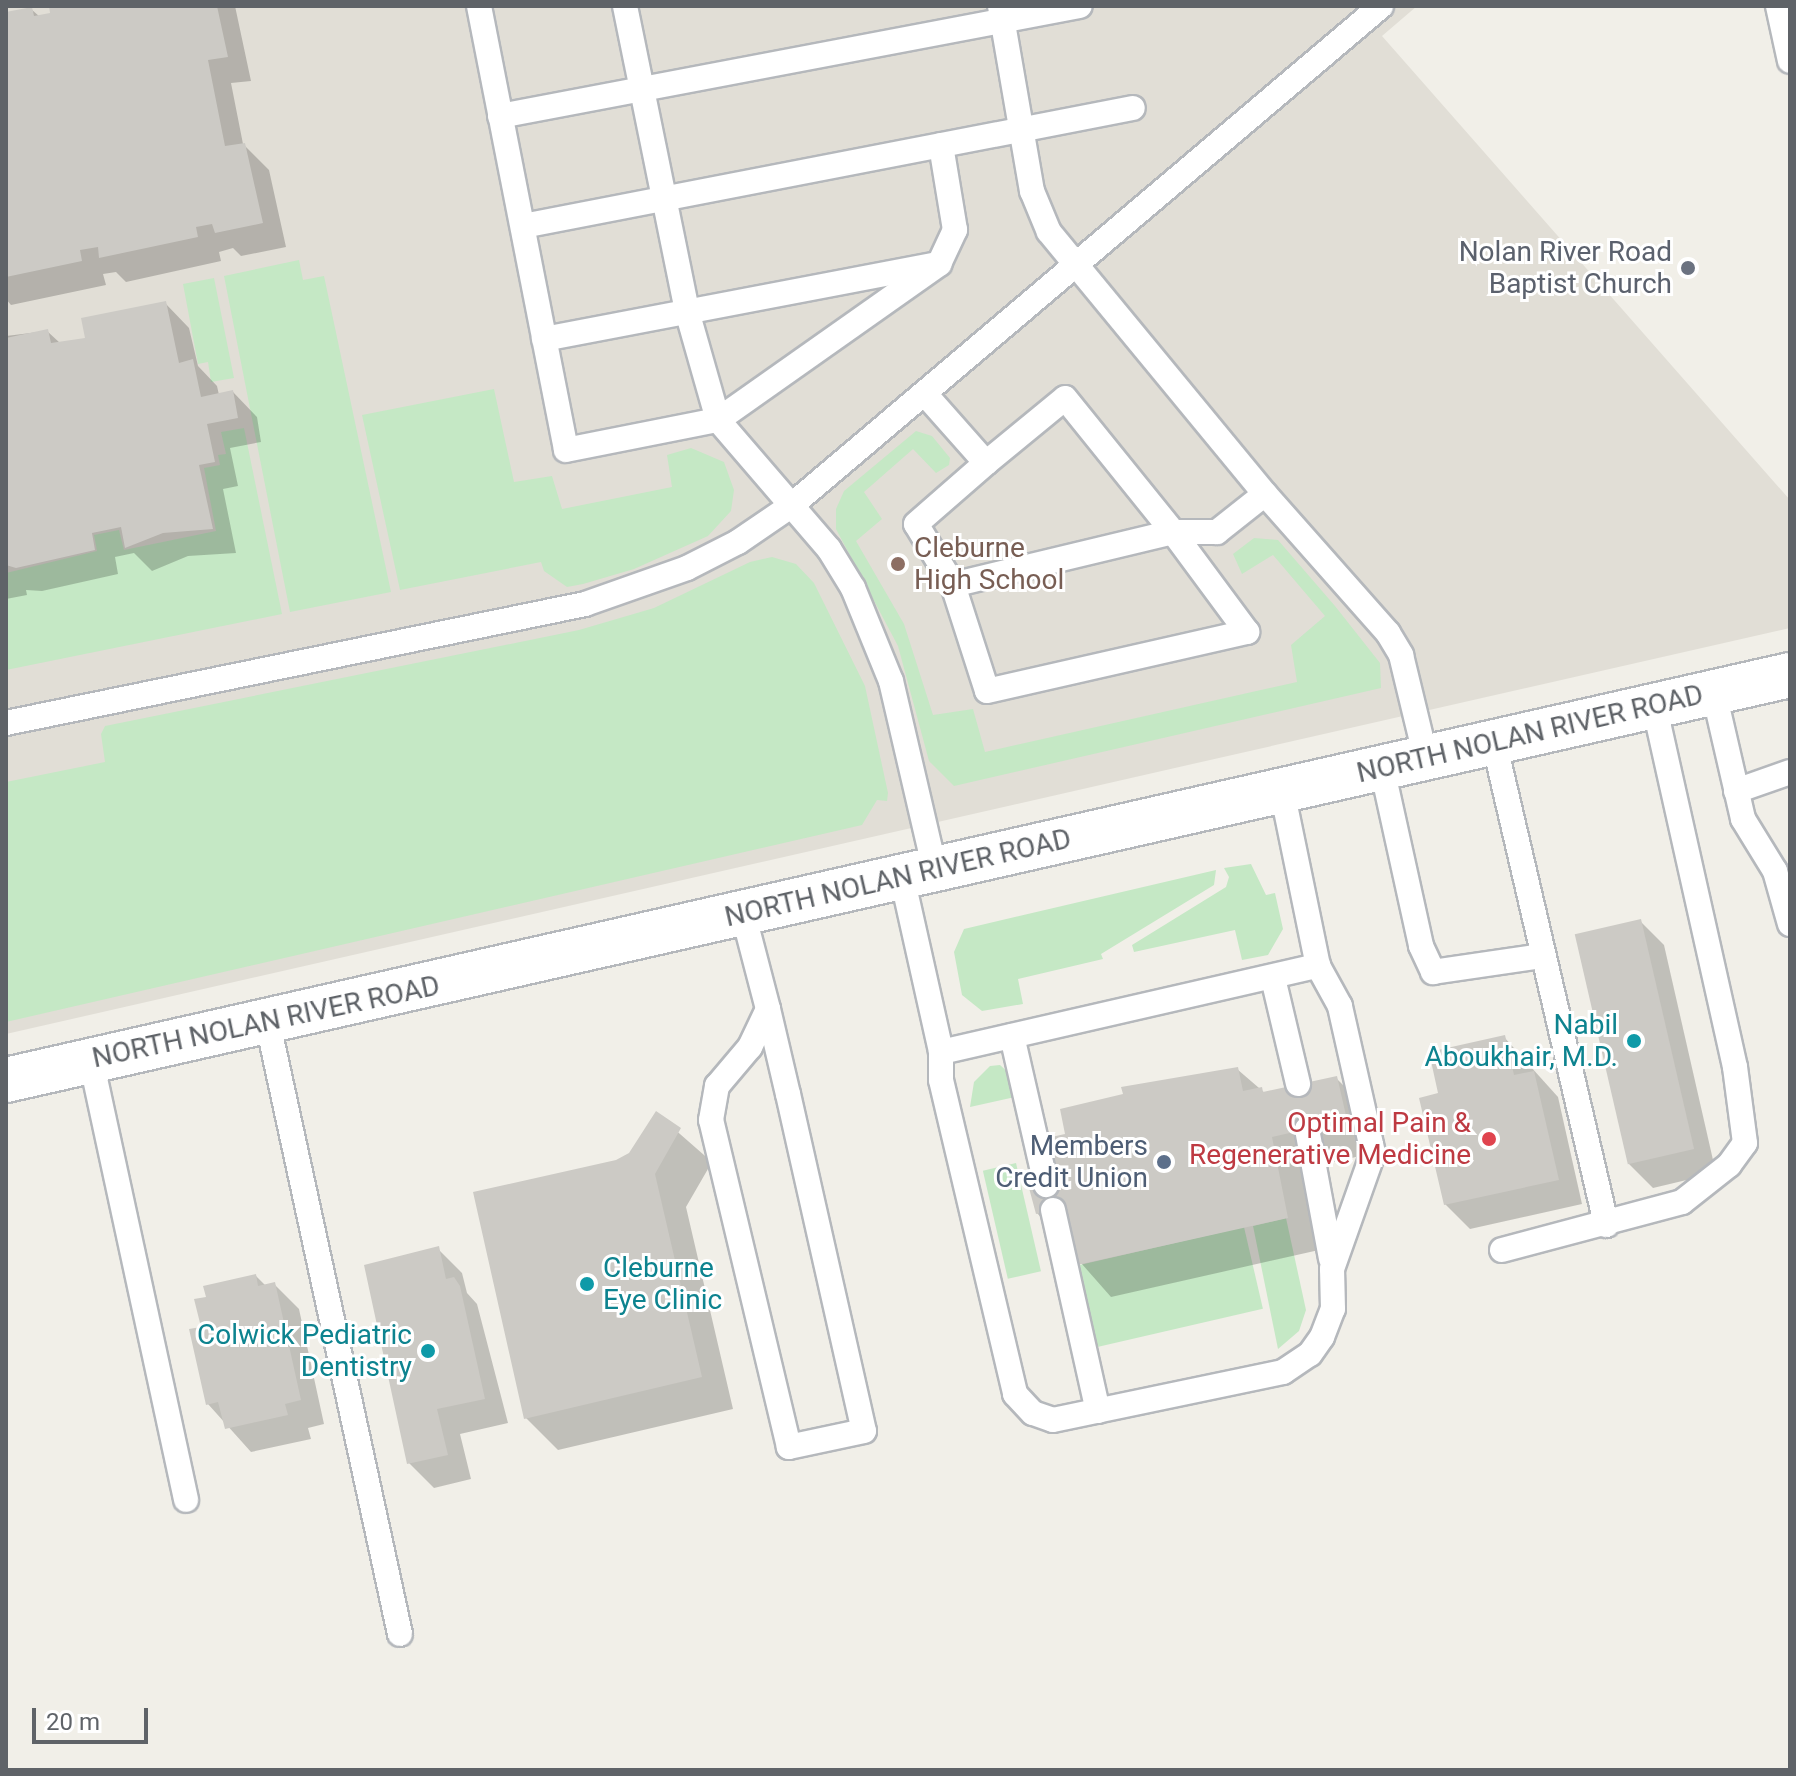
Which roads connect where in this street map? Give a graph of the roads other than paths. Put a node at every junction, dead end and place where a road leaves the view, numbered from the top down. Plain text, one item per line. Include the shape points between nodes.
1 (479, 6) edge
2 (625, 6) edge
3 (1080, 6) edge
4 (1381, 6) edge
5 (1778, 6) edge
6 (1001, 14) edge
7 (1790, 61) edge
8 (642, 87) junction
9 (1133, 108) dead end
10 (500, 116) junction
11 (1023, 130) junction
12 (941, 145) junction
13 (664, 198) junction
14 (523, 226) junction
15 (939, 264) junction
16 (1077, 266) junction
17 (687, 311) junction
18 (544, 339) junction
19 (925, 394) junction
20 (718, 420) junction
21 (986, 463) junction
22 (1265, 494) junction
23 (792, 505) junction
24 (1173, 532) junction
25 (953, 585) junction
26 (1790, 675) edge
27 (1714, 693) junction
28 (1654, 706) junction
29 (6, 723) edge
30 (1494, 742) junction
31 (1426, 758) junction
32 (1382, 768) junction
33 (1790, 772) edge
34 (1282, 790) junction
35 (1736, 791) junction
36 (918, 873) junction
37 (743, 913) junction
38 (1790, 924) edge
39 (1543, 956) junction
40 (1318, 966) junction
41 (1273, 978) junction
42 (768, 1009) junction
43 (268, 1024) junction
44 (1012, 1036) junction
45 (941, 1052) junction
46 (91, 1060) junction
47 (6, 1080) edge
48 (1298, 1084) dead end
49 (1307, 1129) dead end
50 (1046, 1185) dead end
51 (1053, 1210) dead end
52 (1606, 1225) junction
53 (1502, 1250) dead end
54 (1332, 1269) junction
55 (1098, 1411) junction
56 (186, 1500) dead end
57 (400, 1634) dead end

1 - 10 lane
2 - 8 lane
3 - 6 lane
4 - 16 lane
5 - 7 lane
6 - 8 lane
6 - 11 lane
8 - 10 lane
8 - 13 lane
9 - 11 lane
10 - 14 lane
11 - 12 lane
11 - 16 lane via 1032,191 1049,232
12 - 13 lane
12 - 15 lane via 955,230
13 - 14 lane
13 - 17 lane
14 - 18 lane
15 - 17 lane
15 - 20 lane
16 - 19 lane
16 - 22 lane
17 - 18 lane
17 - 20 lane
18 - 20 lane via 566,450
19 - 21 lane
19 - 23 lane
20 - 23 lane
21 - 24 lane via 1065,398
21 - 25 lane via 916,524
22 - 24 lane via 1217,532
22 - 31 lane via 1401,655
23 - 29 lane via 687,568 585,604
23 - 36 lane via 829,549 872,631 903,722
24 - 25 lane
24 - 25 lane via 1247,632 987,691
26 - 27 main road, NORTH NOLAN RIVER ROAD
27 - 28 main road, NORTH NOLAN RIVER ROAD
27 - 35 lane
28 - 30 main road, NORTH NOLAN RIVER ROAD
28 - 52 lane via 1735,1067 1745,1143 1729,1165 1682,1202
30 - 31 main road, NORTH NOLAN RIVER ROAD
30 - 39 lane
31 - 32 main road, NORTH NOLAN RIVER ROAD
32 - 34 main road, NORTH NOLAN RIVER ROAD
32 - 39 lane via 1421,946 1433,972
33 - 35 lane
34 - 36 main road, NORTH NOLAN RIVER ROAD
34 - 40 lane
35 - 38 lane via 1743,819 1775,871
36 - 37 main road, NORTH NOLAN RIVER ROAD
36 - 45 lane
37 - 42 lane
37 - 43 main road, NORTH NOLAN RIVER ROAD
39 - 52 lane
40 - 41 lane
40 - 54 lane via 1340,1006 1373,1153
41 - 44 lane
41 - 48 lane
42 - 42 lane via 864,1431 789,1447 711,1120 717,1086 750,1047
43 - 46 main road, NORTH NOLAN RIVER ROAD
43 - 57 lane
44 - 45 lane
44 - 50 lane
45 - 55 lane via 941,1080 1015,1394 1033,1413 1053,1420
46 - 47 main road, NORTH NOLAN RIVER ROAD
46 - 56 lane
49 - 54 lane
51 - 55 lane
52 - 53 lane
54 - 55 lane via 1333,1309 1322,1337 1310,1354 1283,1372

